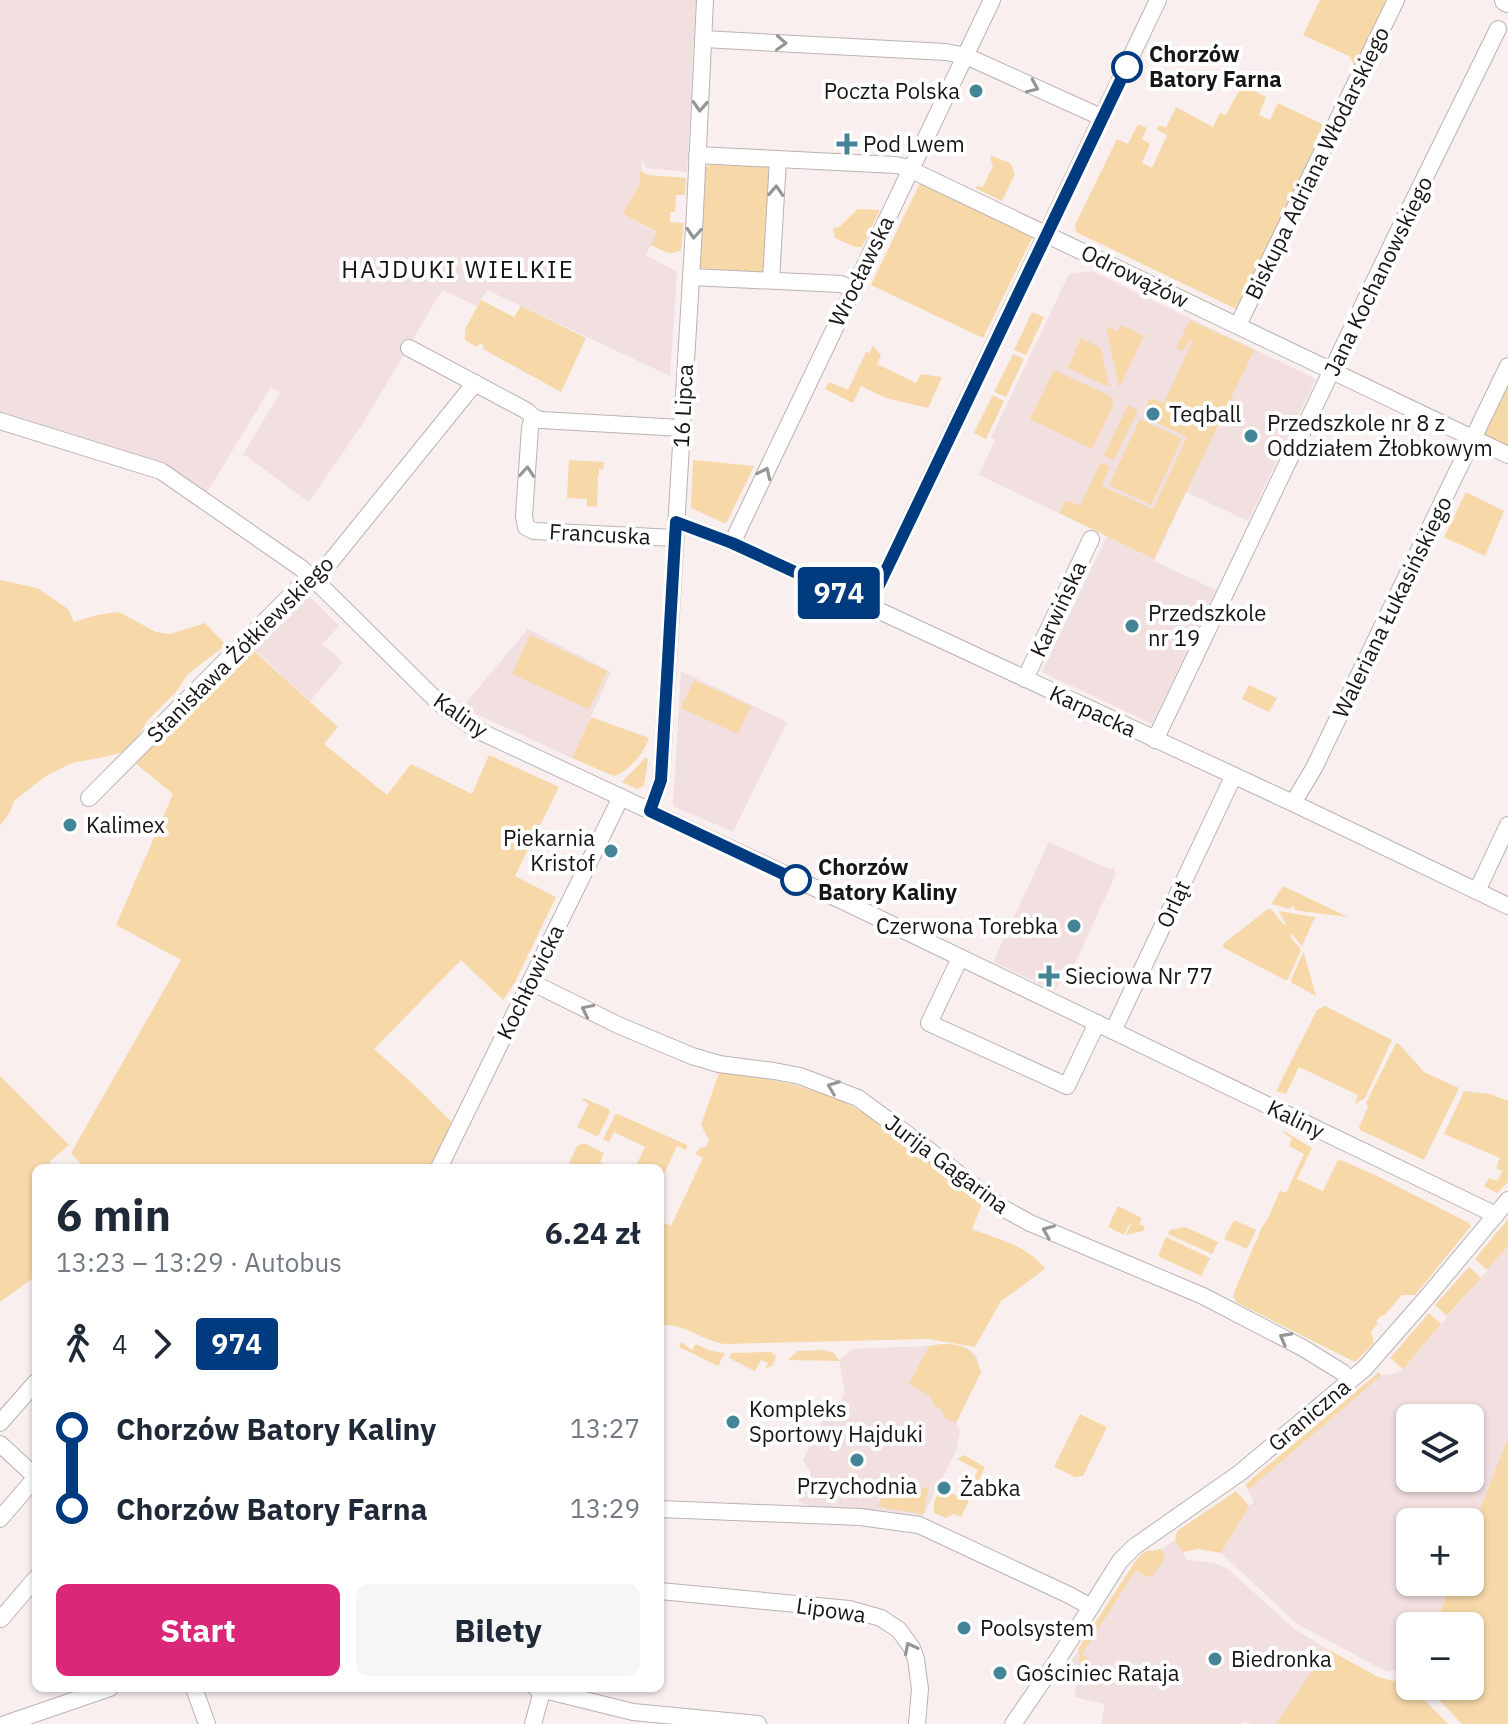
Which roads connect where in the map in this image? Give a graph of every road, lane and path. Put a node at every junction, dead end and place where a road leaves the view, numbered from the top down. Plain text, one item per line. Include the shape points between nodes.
1 (705, 0) edge
2 (992, 0) edge
3 (1156, 0) edge
4 (1396, 0) edge
5 (1498, 29) dead end
6 (703, 39) junction
7 (966, 56) junction
8 (1103, 118) junction
9 (697, 155) junction
10 (778, 159) junction
11 (910, 169) junction
12 (1047, 234) junction
13 (691, 277) junction
14 (771, 280) junction
15 (852, 289) junction
16 (1238, 325) junction
17 (409, 348) dead end
18 (1508, 366) edge
19 (1333, 371) junction
20 (475, 383) junction
21 (533, 417) junction
22 (0, 421) edge
23 (681, 428) junction
24 (1472, 438) junction
25 (1508, 455) edge
26 (676, 530) junction
27 (1091, 539) dead end
28 (732, 543) junction
29 (312, 578) junction
30 (869, 606) junction
31 (1025, 679) junction
32 (1155, 740) junction
33 (1233, 777) junction
34 (621, 797) junction
35 (89, 798) dead end
36 (1293, 803) junction
37 (650, 811) junction
38 (1508, 825) edge
39 (1477, 891) junction
40 (1508, 906) edge
41 (960, 958) junction
42 (531, 982) junction
43 (1097, 1023) junction
44 (1113, 1031) junction
45 (441, 1164) edge
46 (1508, 1200) edge
47 (1496, 1215) junction
48 (1350, 1380) junction
49 (32, 1387) edge
50 (0, 1423) edge
51 (0, 1444) edge
52 (32, 1473) edge
53 (32, 1482) edge
54 (664, 1509) edge
55 (0, 1519) edge
56 (32, 1583) edge
57 (664, 1591) edge
58 (1091, 1607) junction
59 (1, 1619) edge
60 (98, 1692) edge
61 (195, 1692) edge
62 (539, 1692) edge
63 (552, 1692) edge
64 (5, 1724) edge
65 (207, 1724) edge
66 (533, 1724) edge
67 (758, 1724) edge
68 (917, 1724) edge
69 (1013, 1724) edge

1 - 6 street, 16 Lipca
2 - 7 street, Wrocławska
3 - 8 street
4 - 16 street, Biskupa Adriana Włodarskiego
5 - 19 street, Jana Kochanowskiego
6 -> 7 street
6 -> 9 street, 16 Lipca
7 -> 8 street
7 - 11 street, Wrocławska
8 - 12 street
9 - 10 street, Odrowążów
9 -> 13 street, 16 Lipca
10 - 11 street, Odrowążów
14 -> 10 street
11 - 12 street, Odrowążów
11 - 15 street, Wrocławska
12 - 16 street, Odrowążów
12 - 30 street
13 - 14 street
13 - 23 street, 16 Lipca
14 - 15 street
28 -> 15 street, Wrocławska
16 - 19 street, Odrowążów
17 - 20 street
18 - 24 street, Waleriana Łukasińskiego
19 - 24 street, Odrowążów
19 - 32 street, Jana Kochanowskiego
20 - 21 street
20 - 29 street, Stanisława Żółkiewskiego
21 - 23 street
26 -> 21 street, Francuska via 526,527
22 - 29 street, Kaliny via 161,471
23 - 26 street, 16 Lipca
24 - 25 street, Odrowążów
24 - 36 street, Waleriana Łukasińskiego
26 - 28 street, Karpacka
26 - 37 street, 16 Lipca via 661,780
27 - 31 street, Karwińska
28 - 30 street, Karpacka
29 - 34 street, Kaliny via 440,704 475,729
29 - 35 street, Stanisława Żółkiewskiego
30 - 31 street, Karpacka
31 - 32 street, Karpacka
32 - 33 street, Karpacka
33 - 36 street, Karpacka
33 - 44 street, Orląt
34 - 37 street, Kaliny
34 - 42 street, Kochłowicka
36 - 39 street, Karpacka
37 - 41 street, Kaliny
38 - 39 street
39 - 40 street, Karpacka
41 - 43 street, Kaliny
41 - 43 street via 929,1023 1067,1086
42 - 45 street, Kochłowicka
48 -> 42 street, Jurija Gagarina via 1303,1348 1203,1296 999,1206 858,1098 800,1076 692,1056
43 - 44 street, Kaliny
44 - 47 street, Kaliny
46 - 47 street, Graniczna
47 - 48 street, Graniczna
48 - 58 street, Graniczna via 1241,1472 1134,1547
49 - 50 street
51 - 52 street
53 - 55 street
54 - 58 street via 846,1516 919,1525
56 - 59 street
68 -> 57 street, Lipowa via 916,1659 899,1630 881,1618 849,1609
58 - 69 street, Graniczna
60 - 64 street
61 - 65 street
62 - 66 street
63 - 67 street via 633,1712

